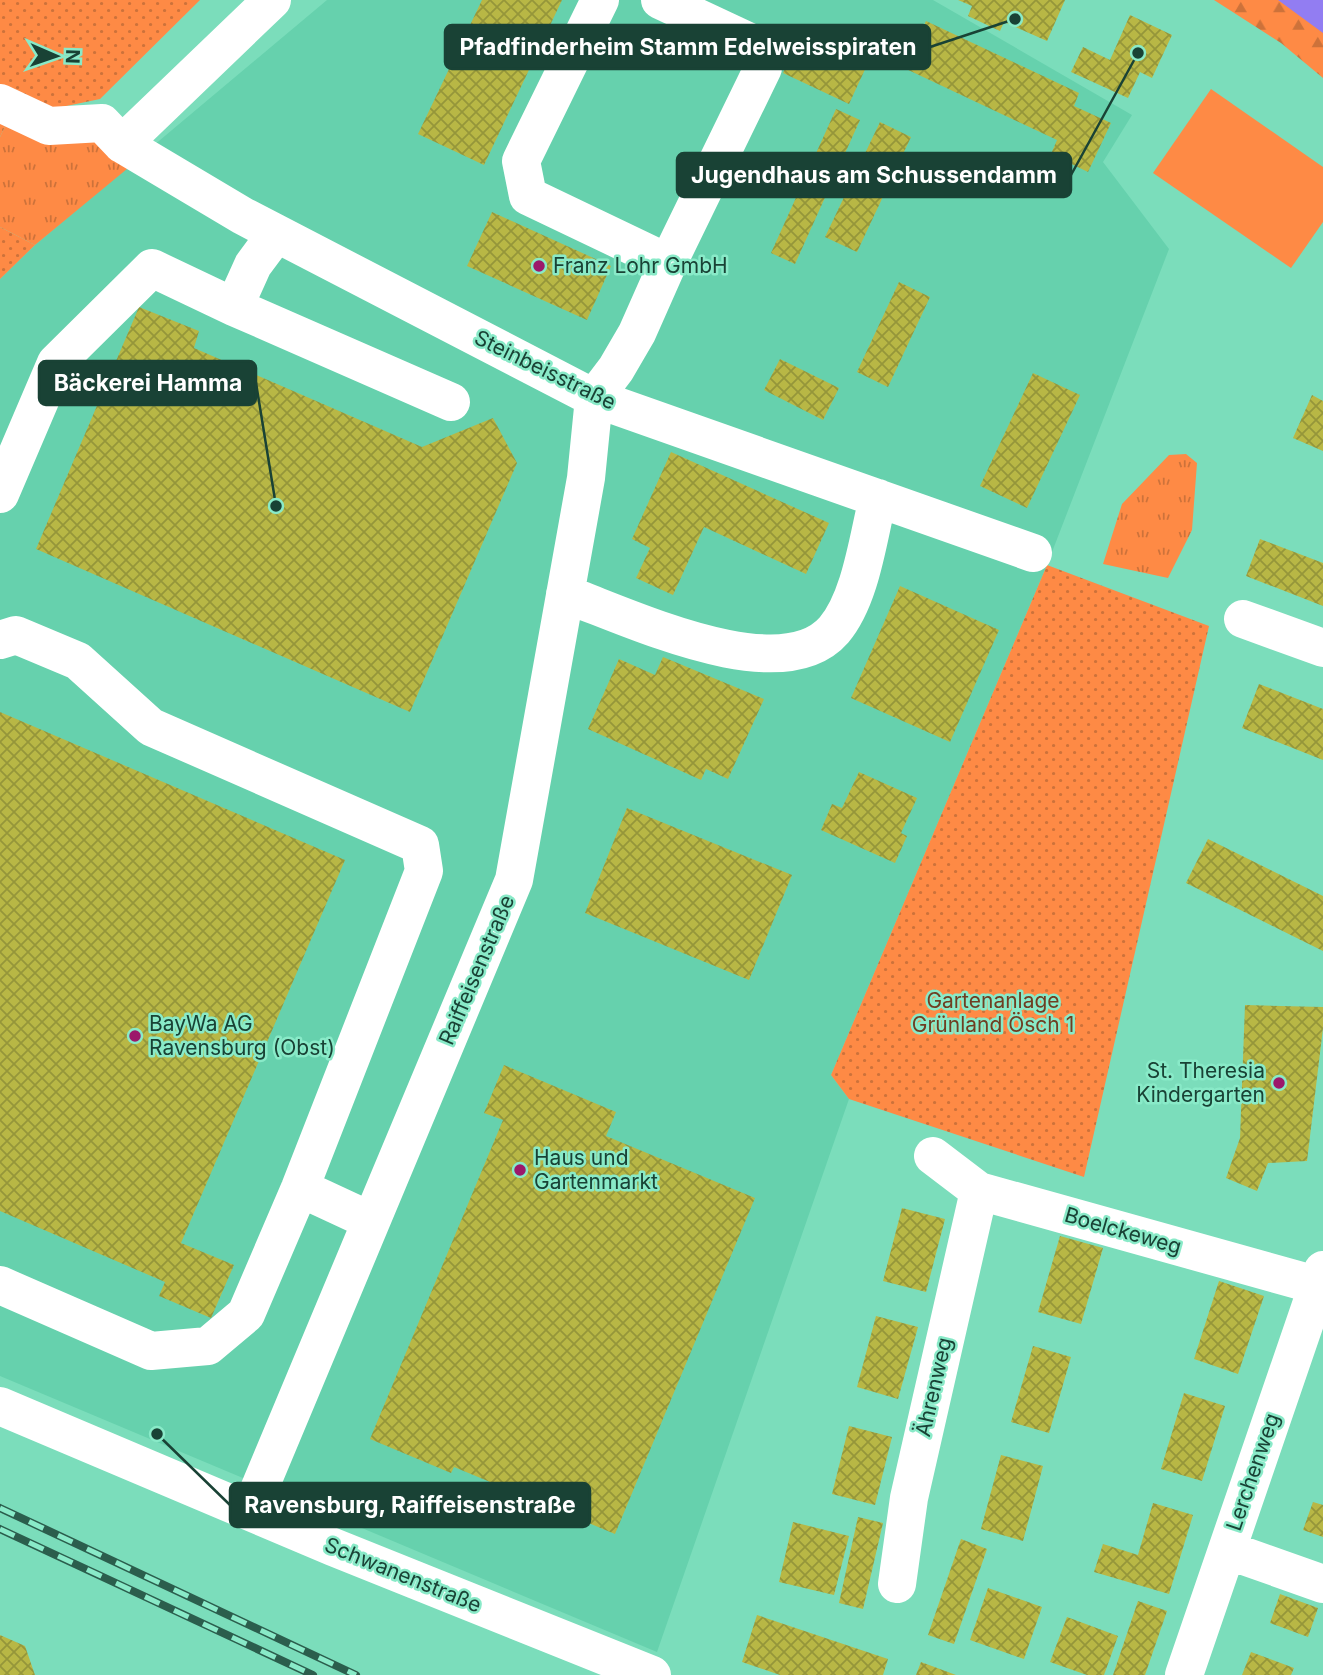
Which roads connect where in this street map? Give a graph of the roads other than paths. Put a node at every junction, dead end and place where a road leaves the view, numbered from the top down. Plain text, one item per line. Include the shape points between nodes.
1 (272, 0) edge
2 (600, 0) edge
3 (660, 0) edge
4 (0, 103) edge
5 (122, 144) junction
6 (276, 234) junction
7 (668, 263) junction
8 (234, 307) junction
9 (594, 398) junction
10 (451, 402) dead end
11 (0, 494) edge
12 (878, 498) junction
13 (1033, 553) dead end
14 (565, 594) junction
15 (1243, 619) dead end
16 (0, 640) edge
17 (1323, 648) edge
18 (933, 1156) dead end
19 (300, 1188) junction
20 (979, 1191) junction
21 (372, 1221) junction
22 (1321, 1281) edge
23 (0, 1285) edge
24 (0, 1406) edge
25 (250, 1511) junction
26 (1227, 1550) junction
27 (897, 1584) dead end
28 (1323, 1584) edge
29 (652, 1675) edge
30 (1184, 1675) edge

1 - 5 street
2 - 7 street via 521,161 528,196
3 - 7 street via 758,46 763,68
4 - 5 street, Steinbeisstraße via 49,126 102,123
5 - 6 street, Steinbeisstraße
6 - 8 street via 253,265
6 - 9 street, Steinbeisstraße
7 - 9 street via 637,333
8 - 10 street
8 - 11 street via 152,268 56,363
9 - 12 street, Steinbeisstraße
9 - 14 street, Raiffeisenstraße via 586,478
12 - 13 street, Steinbeisstraße
12 - 14 street via 845,613 821,641 799,651 733,651
14 - 21 street, Raiffeisenstraße via 514,880
15 - 17 street
16 - 19 street via 16,635 78,661 151,727 420,845 424,872
18 - 20 street, Boelckeweg
19 - 21 street
19 - 23 street via 246,1314 208,1346 152,1351
20 - 22 street, Boelckeweg
20 - 27 street, Ährenweg via 909,1498
21 - 25 street, Raiffeisenstraße
22 - 26 street, Lerchenweg
24 - 25 street, Schwanenstraße
25 - 29 street, Schwanenstraße
26 - 28 street
26 - 30 street, Lerchenweg

